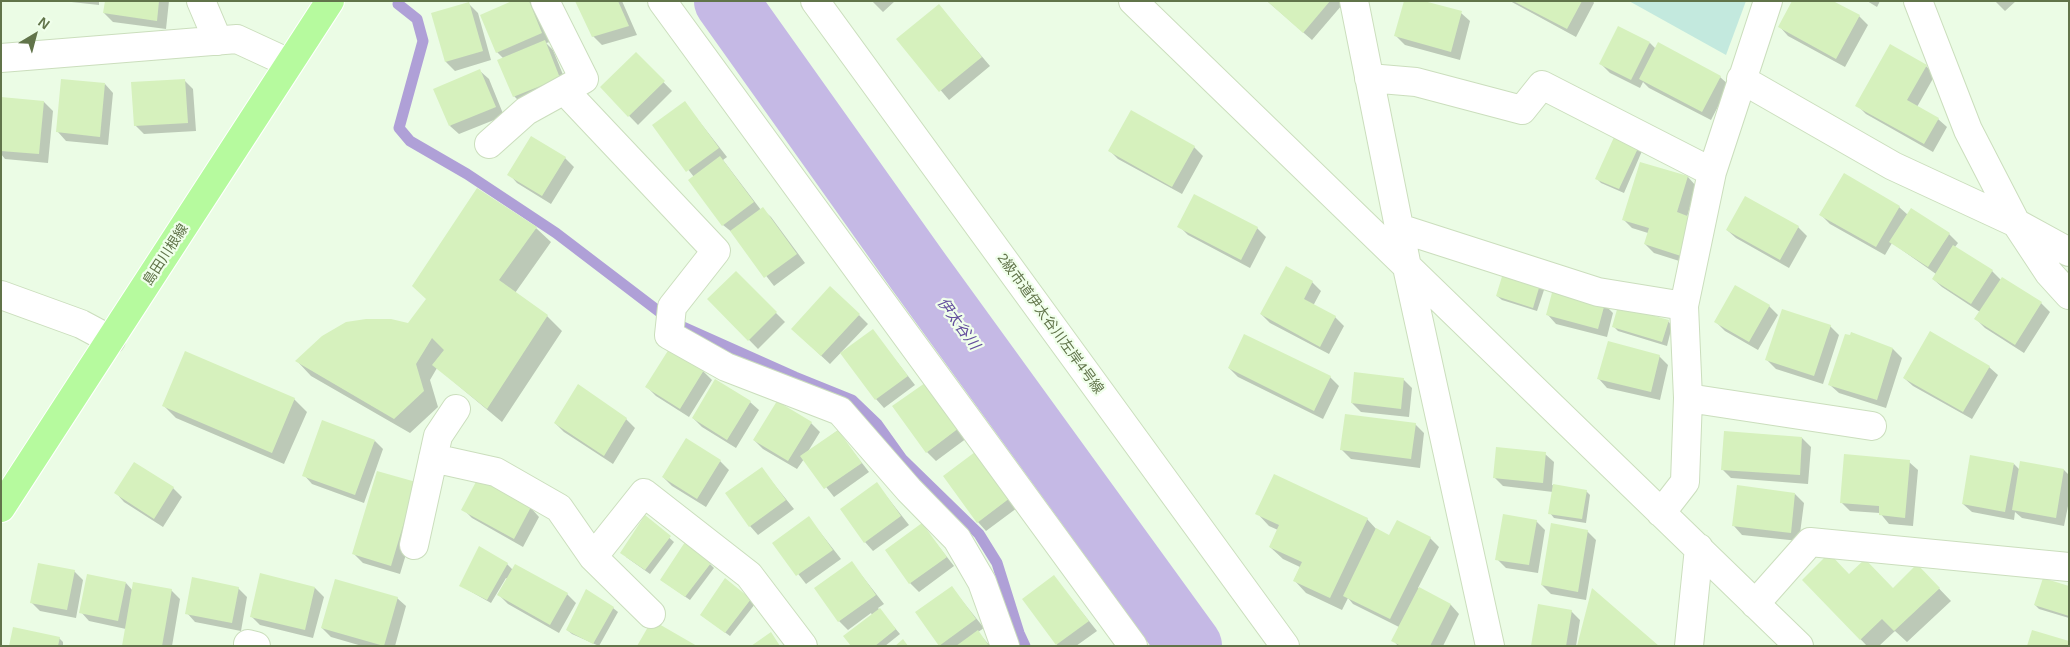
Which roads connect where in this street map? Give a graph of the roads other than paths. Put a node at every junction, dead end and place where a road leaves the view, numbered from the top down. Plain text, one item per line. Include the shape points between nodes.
1 (201, 1) edge
2 (330, 1) edge
3 (545, 1) edge
4 (662, 1) edge
5 (815, 1) edge
6 (1133, 1) edge
7 (1354, 1) edge
8 (1768, 1) edge
9 (1918, 1) edge
10 (218, 41) junction
11 (1, 58) edge
12 (289, 63) junction
13 (1370, 78) junction
14 (1741, 79) junction
15 (564, 90) junction
16 (489, 144) dead end
17 (1712, 172) junction
18 (2016, 223) junction
19 (1399, 228) junction
20 (2069, 252) edge
21 (1407, 267) junction
22 (1, 295) edge
23 (2069, 295) edge
24 (1684, 306) junction
25 (111, 340) junction
26 (1688, 398) junction
27 (456, 409) dead end
28 (1872, 426) dead end
29 (433, 458) junction
30 (1, 508) edge
31 (1661, 513) junction
32 (414, 545) dead end
33 (1698, 548) junction
34 (594, 557) junction
35 (2069, 567) edge
36 (1755, 604) junction
37 (651, 614) dead end
38 (803, 646) edge
39 (1005, 646) edge
40 (1133, 646) edge
41 (1285, 646) edge
42 (1490, 646) edge
43 (1689, 646) edge
44 (1799, 646) edge

1 - 10 street
2 - 12 main road, 島田川根線
3 - 15 street via 584,79
4 - 40 street
5 - 41 street, 2級市道伊太谷川左岸4号線
6 - 21 street
7 - 13 street
8 - 14 street
9 - 18 street via 1968,130
10 - 11 street
10 - 12 street via 237,39
12 - 25 main road, 島田川根線
13 - 17 street via 1416,82 1522,110 1542,86
13 - 19 street
14 - 17 street
14 - 18 street via 1893,166
15 - 16 street via 526,111
15 - 39 street via 716,251 672,307 669,335 726,367 840,411 957,539 982,582
17 - 24 street
18 - 20 street
18 - 23 street via 2049,273
19 - 21 street
19 - 24 street via 1598,292
21 - 31 street
21 - 42 street
22 - 25 street via 81,324
24 - 26 street
25 - 30 main road, 島田川根線
26 - 28 street
26 - 31 street via 1685,482
27 - 29 street via 438,436
29 - 32 street
29 - 34 street via 496,472 558,508
31 - 33 street
33 - 36 street
33 - 43 street
34 - 37 street
34 - 38 street via 644,493 749,574
35 - 36 street via 1810,542
36 - 44 street

